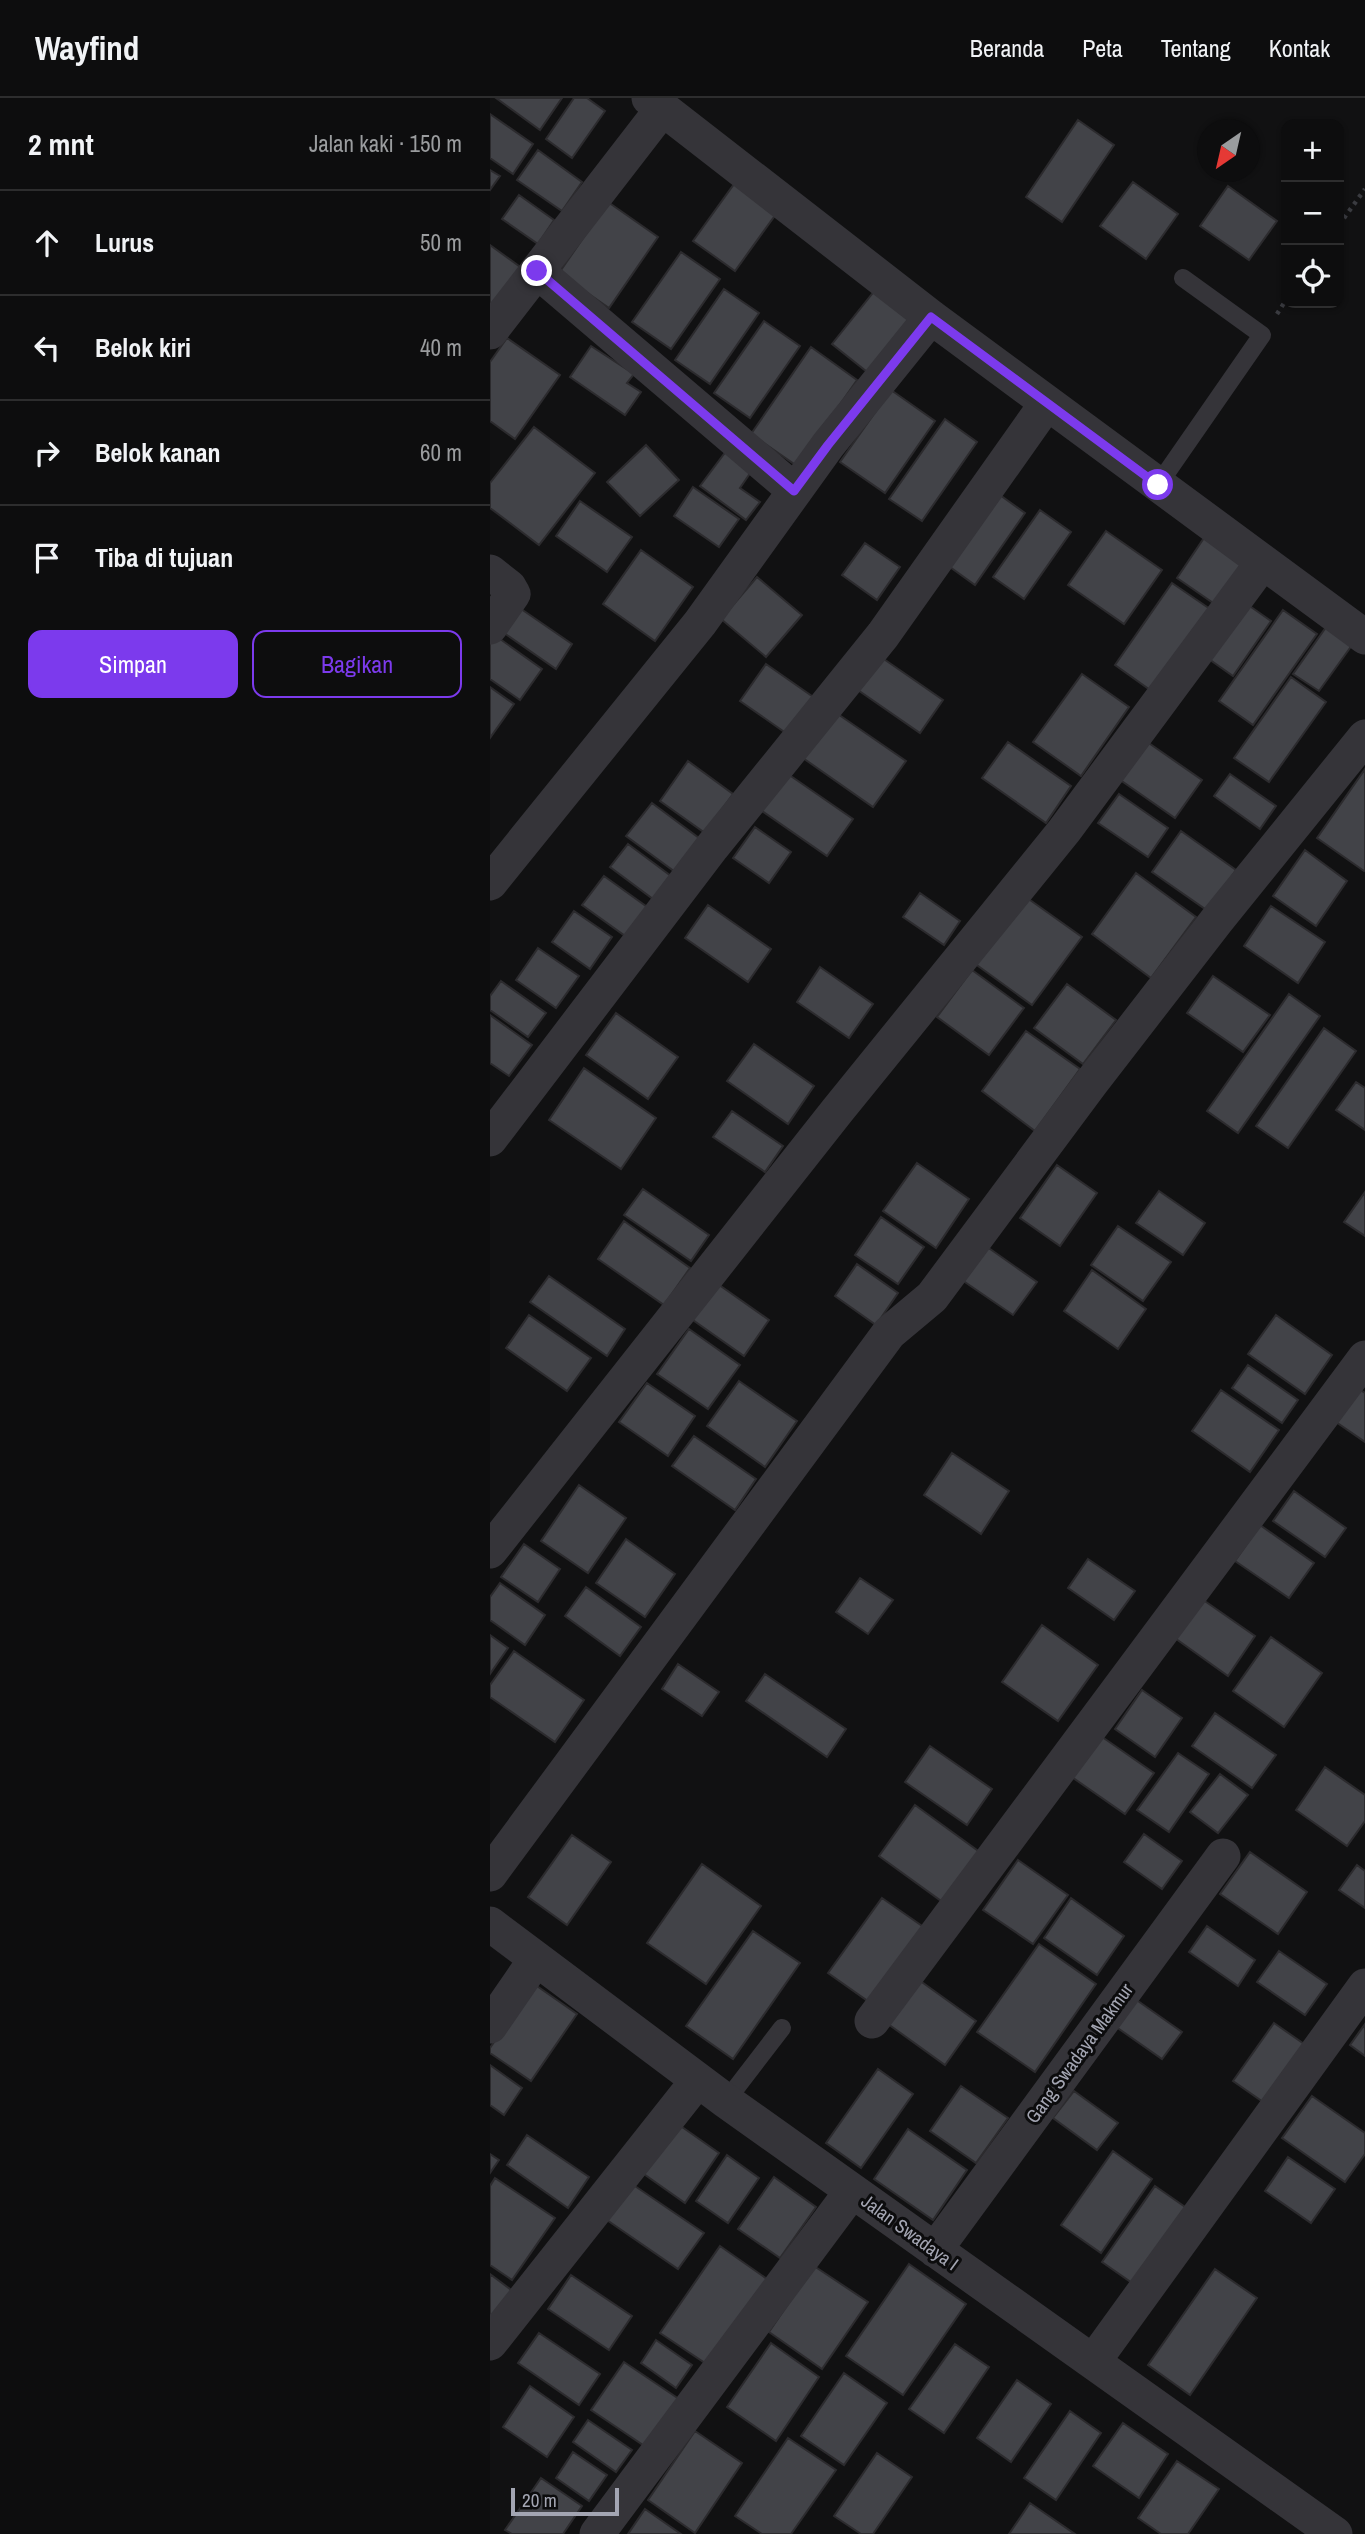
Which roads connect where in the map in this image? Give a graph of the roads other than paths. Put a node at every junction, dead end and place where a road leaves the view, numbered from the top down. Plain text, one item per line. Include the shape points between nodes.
1 (656, 103) edge
2 (537, 271) junction
3 (1184, 278) dead end
4 (931, 317) junction
5 (490, 332) edge
6 (1047, 403) junction
7 (1158, 485) junction
8 (794, 491) junction
9 (1263, 562) junction
10 (490, 572) edge
11 (490, 627) edge
12 (1365, 636) edge
13 (1365, 737) edge
14 (490, 883) edge
15 (490, 1139) edge
16 (1365, 1359) edge
17 (490, 1551) edge
18 (1223, 1856) dead end
19 (490, 1874) edge
20 (490, 1923) edge
21 (536, 1959) junction
22 (1365, 1986) edge
23 (872, 2021) dead end
24 (490, 2026) edge
25 (782, 2028) dead end
26 (698, 2080) junction
27 (726, 2101) junction
28 (852, 2191) junction
29 (935, 2250) junction
30 (490, 2343) edge
31 (1093, 2362) junction
32 (597, 2534) edge
33 (1335, 2534) edge

1 - 2 street
1 - 4 street
2 - 5 street
2 - 8 street
3 - 7 lane via 1262,335
4 - 6 street
4 - 8 street
6 - 7 street
6 - 15 street via 883,635 712,847
7 - 9 street
8 - 14 street via 699,623
9 - 12 street
9 - 17 street via 1064,831 836,1111
10 - 11 street via 513,594
13 - 19 street via 1158,996 932,1297 889,1333
16 - 23 street
18 - 29 street, Gang Swadaya Makmur
20 - 21 street, Jalan Swadaya I
21 - 24 street
21 - 26 street, Jalan Swadaya I
22 - 31 street
25 - 27 lane
26 - 27 street, Jalan Swadaya I
26 - 30 street
27 - 28 street, Jalan Swadaya I
28 - 29 street, Jalan Swadaya I
28 - 32 street
29 - 31 street, Jalan Swadaya I
31 - 33 street, Jalan Swadaya I

